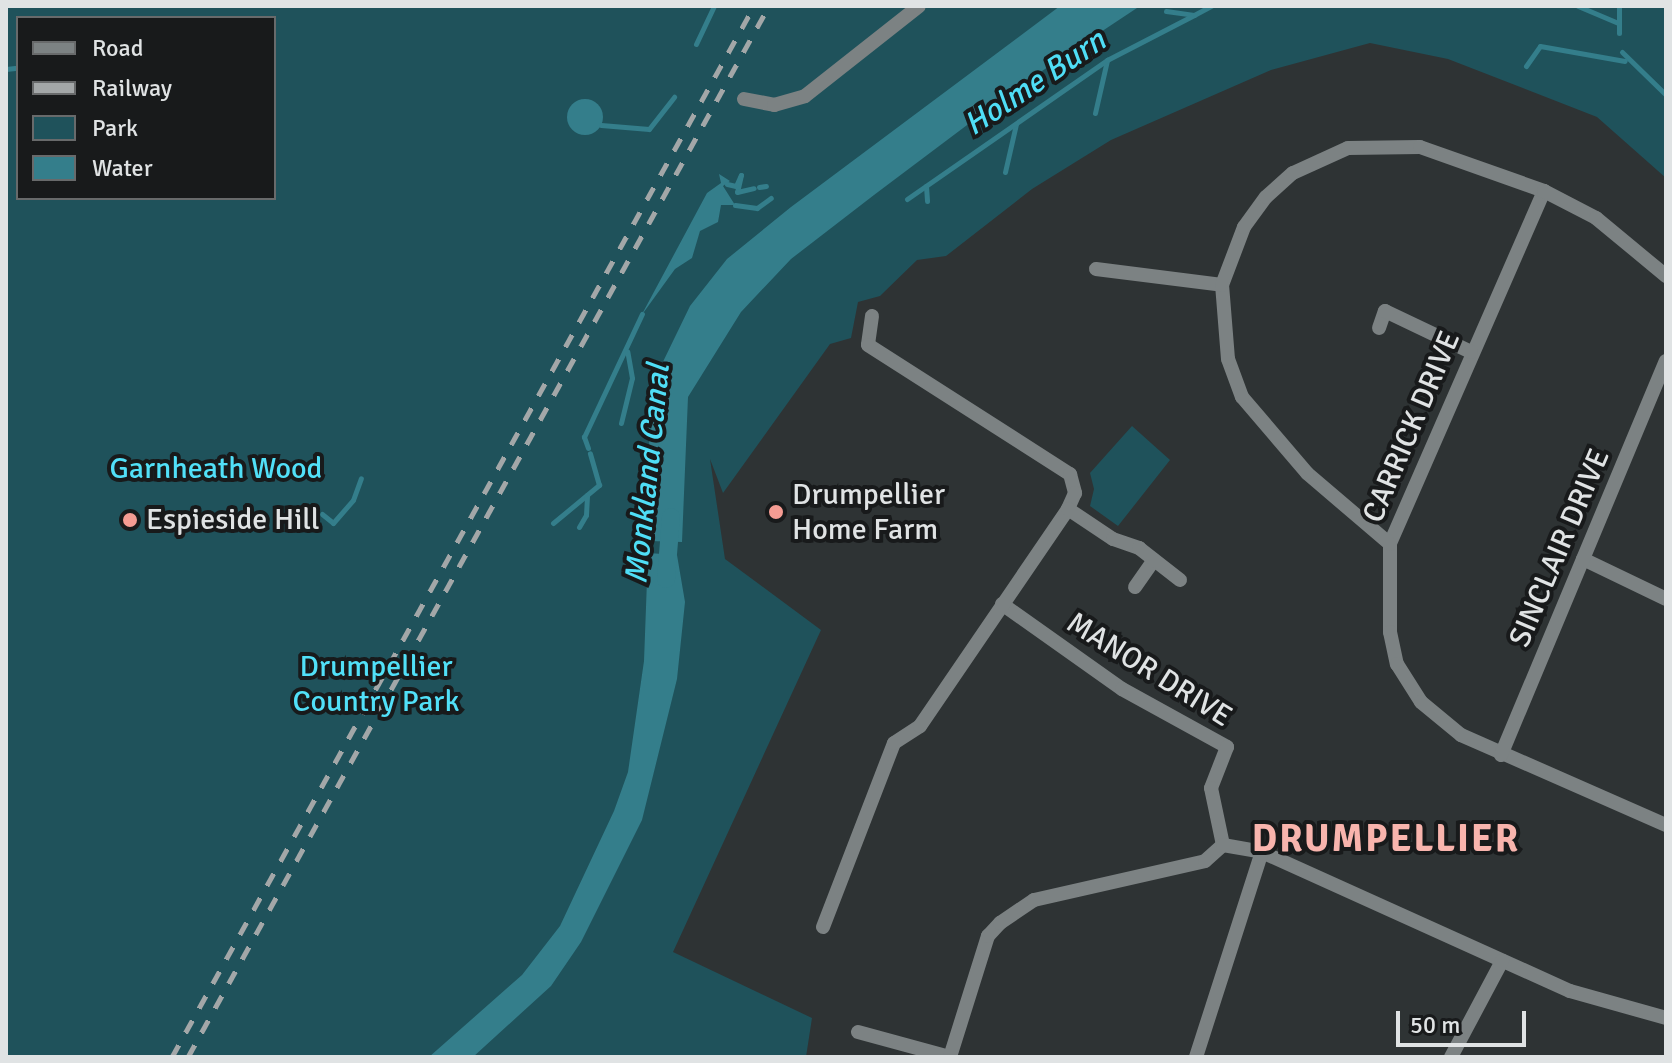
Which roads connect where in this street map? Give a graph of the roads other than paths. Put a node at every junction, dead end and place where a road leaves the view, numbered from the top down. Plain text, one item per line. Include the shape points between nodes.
1 (919, 6) edge
2 (744, 99) dead end
3 (1544, 191) junction
4 (1096, 269) dead end
5 (1666, 276) edge
6 (1222, 285) junction
7 (872, 316) dead end
8 (1379, 328) dead end
9 (1471, 352) junction
10 (1666, 361) edge
11 (1068, 509) junction
12 (1390, 544) junction
13 (1583, 559) junction
14 (1153, 561) junction
15 (1180, 580) dead end
16 (1135, 587) dead end
17 (1666, 599) edge
18 (1002, 604) junction
19 (1501, 755) junction
20 (1666, 825) edge
21 (1223, 845) junction
22 (1262, 852) junction
23 (823, 927) dead end
24 (1502, 961) junction
25 (1666, 1018) edge
26 (858, 1032) dead end
27 (950, 1057) edge
28 (1196, 1057) edge
29 (1451, 1057) edge

1 - 2 street via 805,96 774,105
3 - 5 street via 1596,218
3 - 6 street via 1420,147 1348,148 1293,173 1266,197 1244,227
3 - 9 street, CARRICK DRIVE
4 - 6 street
6 - 12 street via 1228,359 1242,397 1307,473
7 - 11 street via 868,345 1070,474 1075,493
8 - 9 street via 1388,304
9 - 12 street, CARRICK DRIVE
10 - 13 street, SINCLAIR DRIVE
11 - 14 street
11 - 18 street
12 - 19 street, CARRICK DRIVE via 1390,632 1397,664 1421,702 1461,735
13 - 17 street
13 - 19 street, SINCLAIR DRIVE
14 - 15 street
14 - 16 street
18 - 21 street, MANOR DRIVE via 1122,689 1227,747 1211,788
18 - 23 street via 920,726 894,743
19 - 20 street, CARRICK DRIVE
21 - 22 street
21 - 27 street via 1205,861 1034,900 1000,923 988,936
22 - 24 street
22 - 28 street
24 - 25 street via 1570,991
24 - 29 street
26 - 27 street

